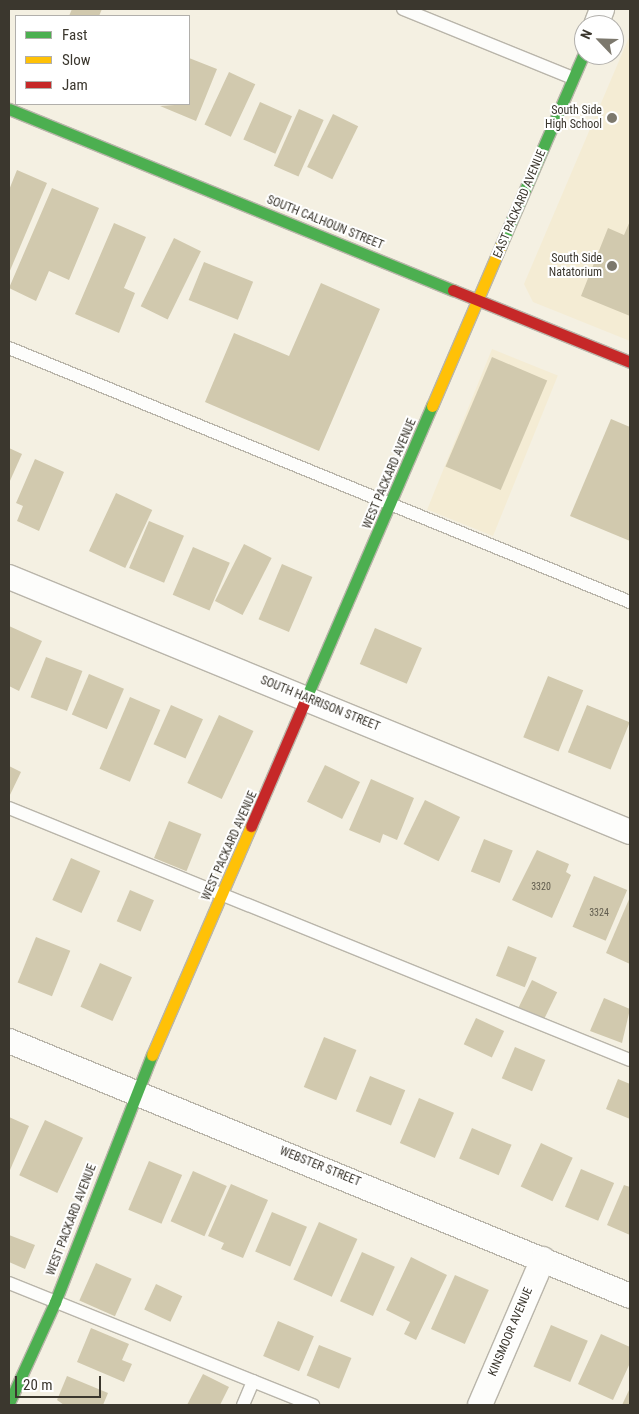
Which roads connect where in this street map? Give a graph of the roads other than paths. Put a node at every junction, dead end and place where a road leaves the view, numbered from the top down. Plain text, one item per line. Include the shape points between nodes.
1 (403, 9) edge
2 (579, 65) edge
3 (573, 78) junction
4 (9, 109) edge
5 (479, 301) junction
6 (9, 348) edge
7 (630, 362) edge
8 (392, 503) junction
9 (9, 577) edge
10 (630, 602) edge
11 (309, 699) junction
12 (9, 808) edge
13 (630, 832) edge
14 (224, 895) junction
15 (9, 1041) edge
16 (630, 1060) edge
17 (137, 1091) junction
18 (543, 1259) junction
19 (9, 1283) edge
20 (630, 1296) edge
21 (55, 1302) junction
22 (253, 1381) junction
23 (9, 1403) edge
24 (243, 1405) edge
25 (313, 1405) edge
26 (480, 1405) edge

1 - 3 lane
2 - 3 street, EAST PACKARD AVENUE
3 - 5 street, EAST PACKARD AVENUE
4 - 5 street, SOUTH CALHOUN STREET
5 - 7 street, SOUTH CALHOUN STREET
5 - 8 street, WEST PACKARD AVENUE
6 - 8 lane
8 - 10 lane
8 - 11 street, WEST PACKARD AVENUE
9 - 11 street, SOUTH HARRISON STREET
11 - 13 street, SOUTH HARRISON STREET
11 - 14 street, WEST PACKARD AVENUE
12 - 14 lane
14 - 16 lane
14 - 17 street, WEST PACKARD AVENUE
15 - 17 street, WEBSTER STREET
17 - 18 street, WEBSTER STREET
17 - 21 street, WEST PACKARD AVENUE
18 - 20 street, WEBSTER STREET
18 - 26 street, KINSMOOR AVENUE
19 - 21 lane
21 - 22 lane
21 - 23 street, WEST PACKARD AVENUE
22 - 24 lane
22 - 25 lane

